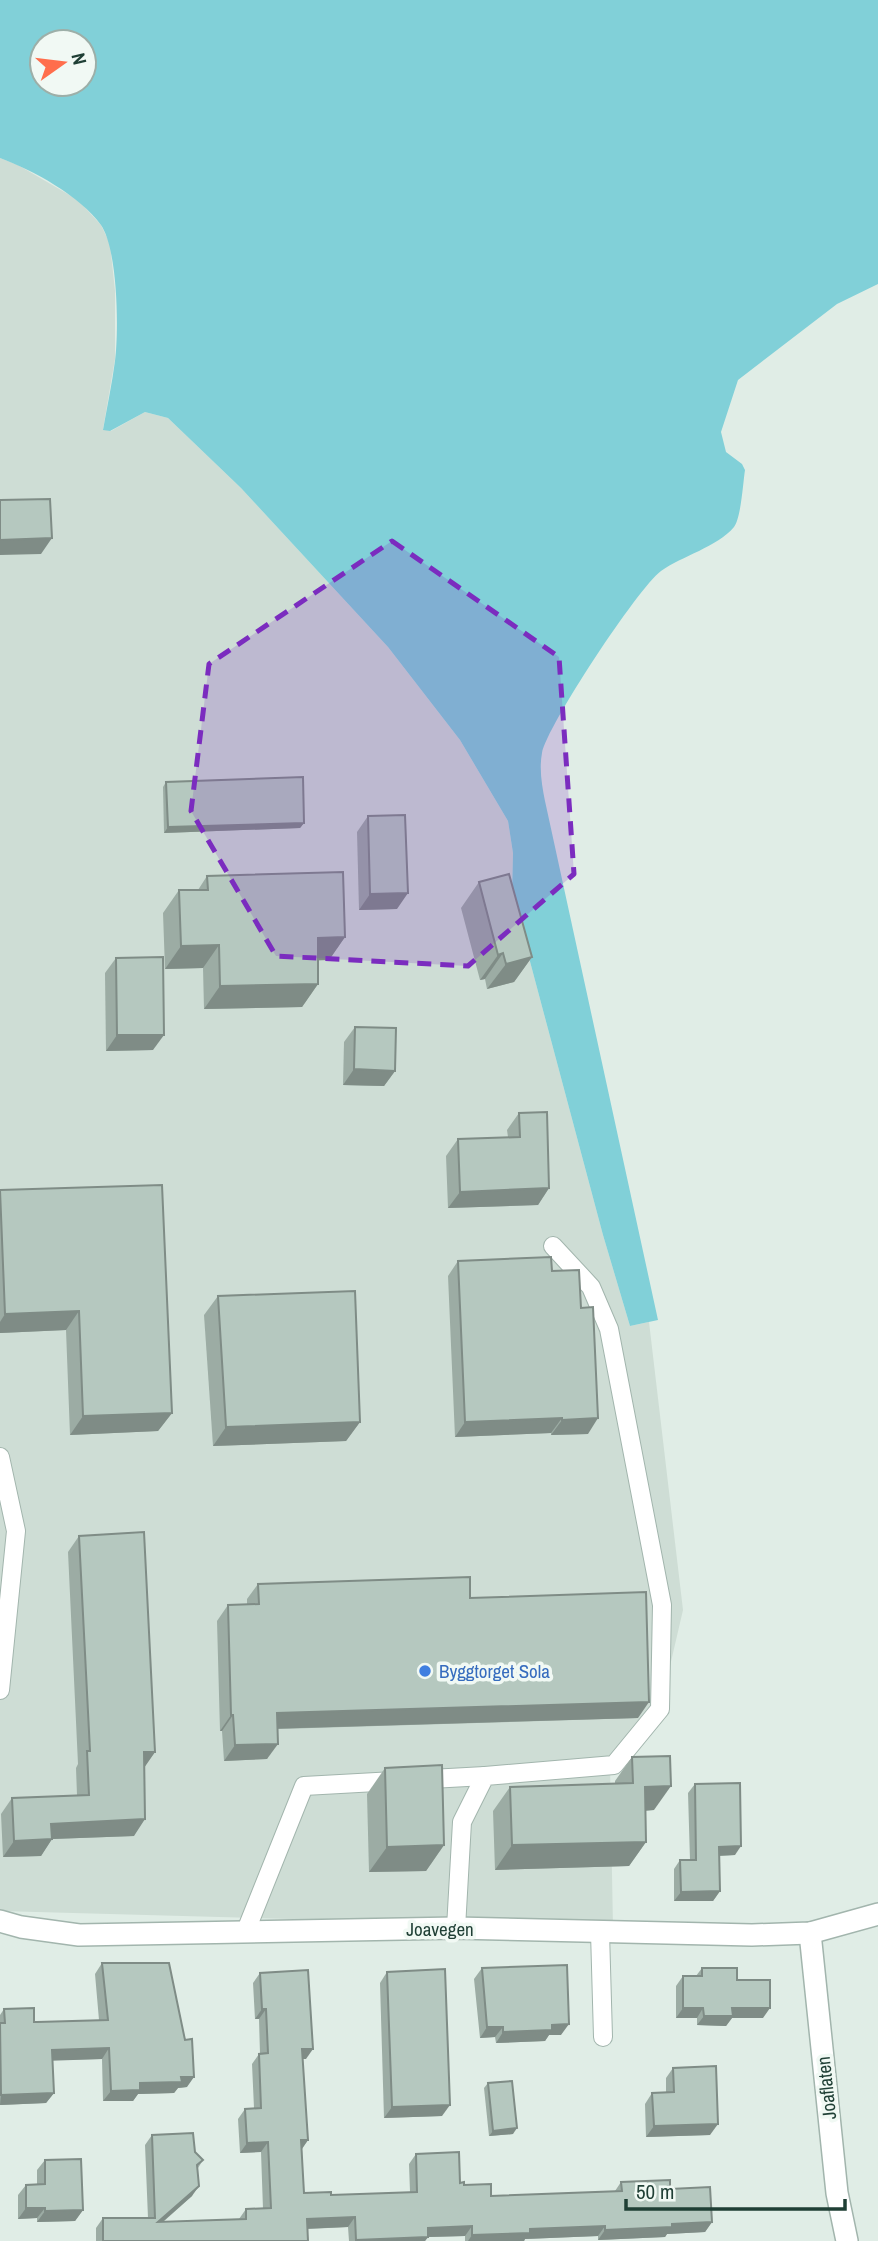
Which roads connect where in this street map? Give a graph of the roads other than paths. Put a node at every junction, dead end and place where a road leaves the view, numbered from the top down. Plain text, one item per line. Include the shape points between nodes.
1 (553, 1246) dead end
2 (0, 1457) edge
3 (0, 1690) edge
4 (485, 1776) junction
5 (878, 1914) edge
6 (0, 1921) edge
7 (456, 1928) junction
8 (600, 1932) junction
9 (245, 1933) junction
10 (810, 1933) junction
11 (603, 2037) dead end
12 (847, 2241) edge

1 - 4 lane via 591,1287 609,1329 662,1605 660,1709 614,1765
2 - 3 lane via 16,1531
4 - 7 lane via 462,1822
4 - 9 lane via 304,1786
5 - 10 street, Joavegen
6 - 9 street, Joavegen via 79,1935
7 - 8 street, Joavegen
7 - 9 street, Joavegen
8 - 10 street, Joavegen
8 - 11 lane
10 - 12 street, Joaflaten via 837,2193

